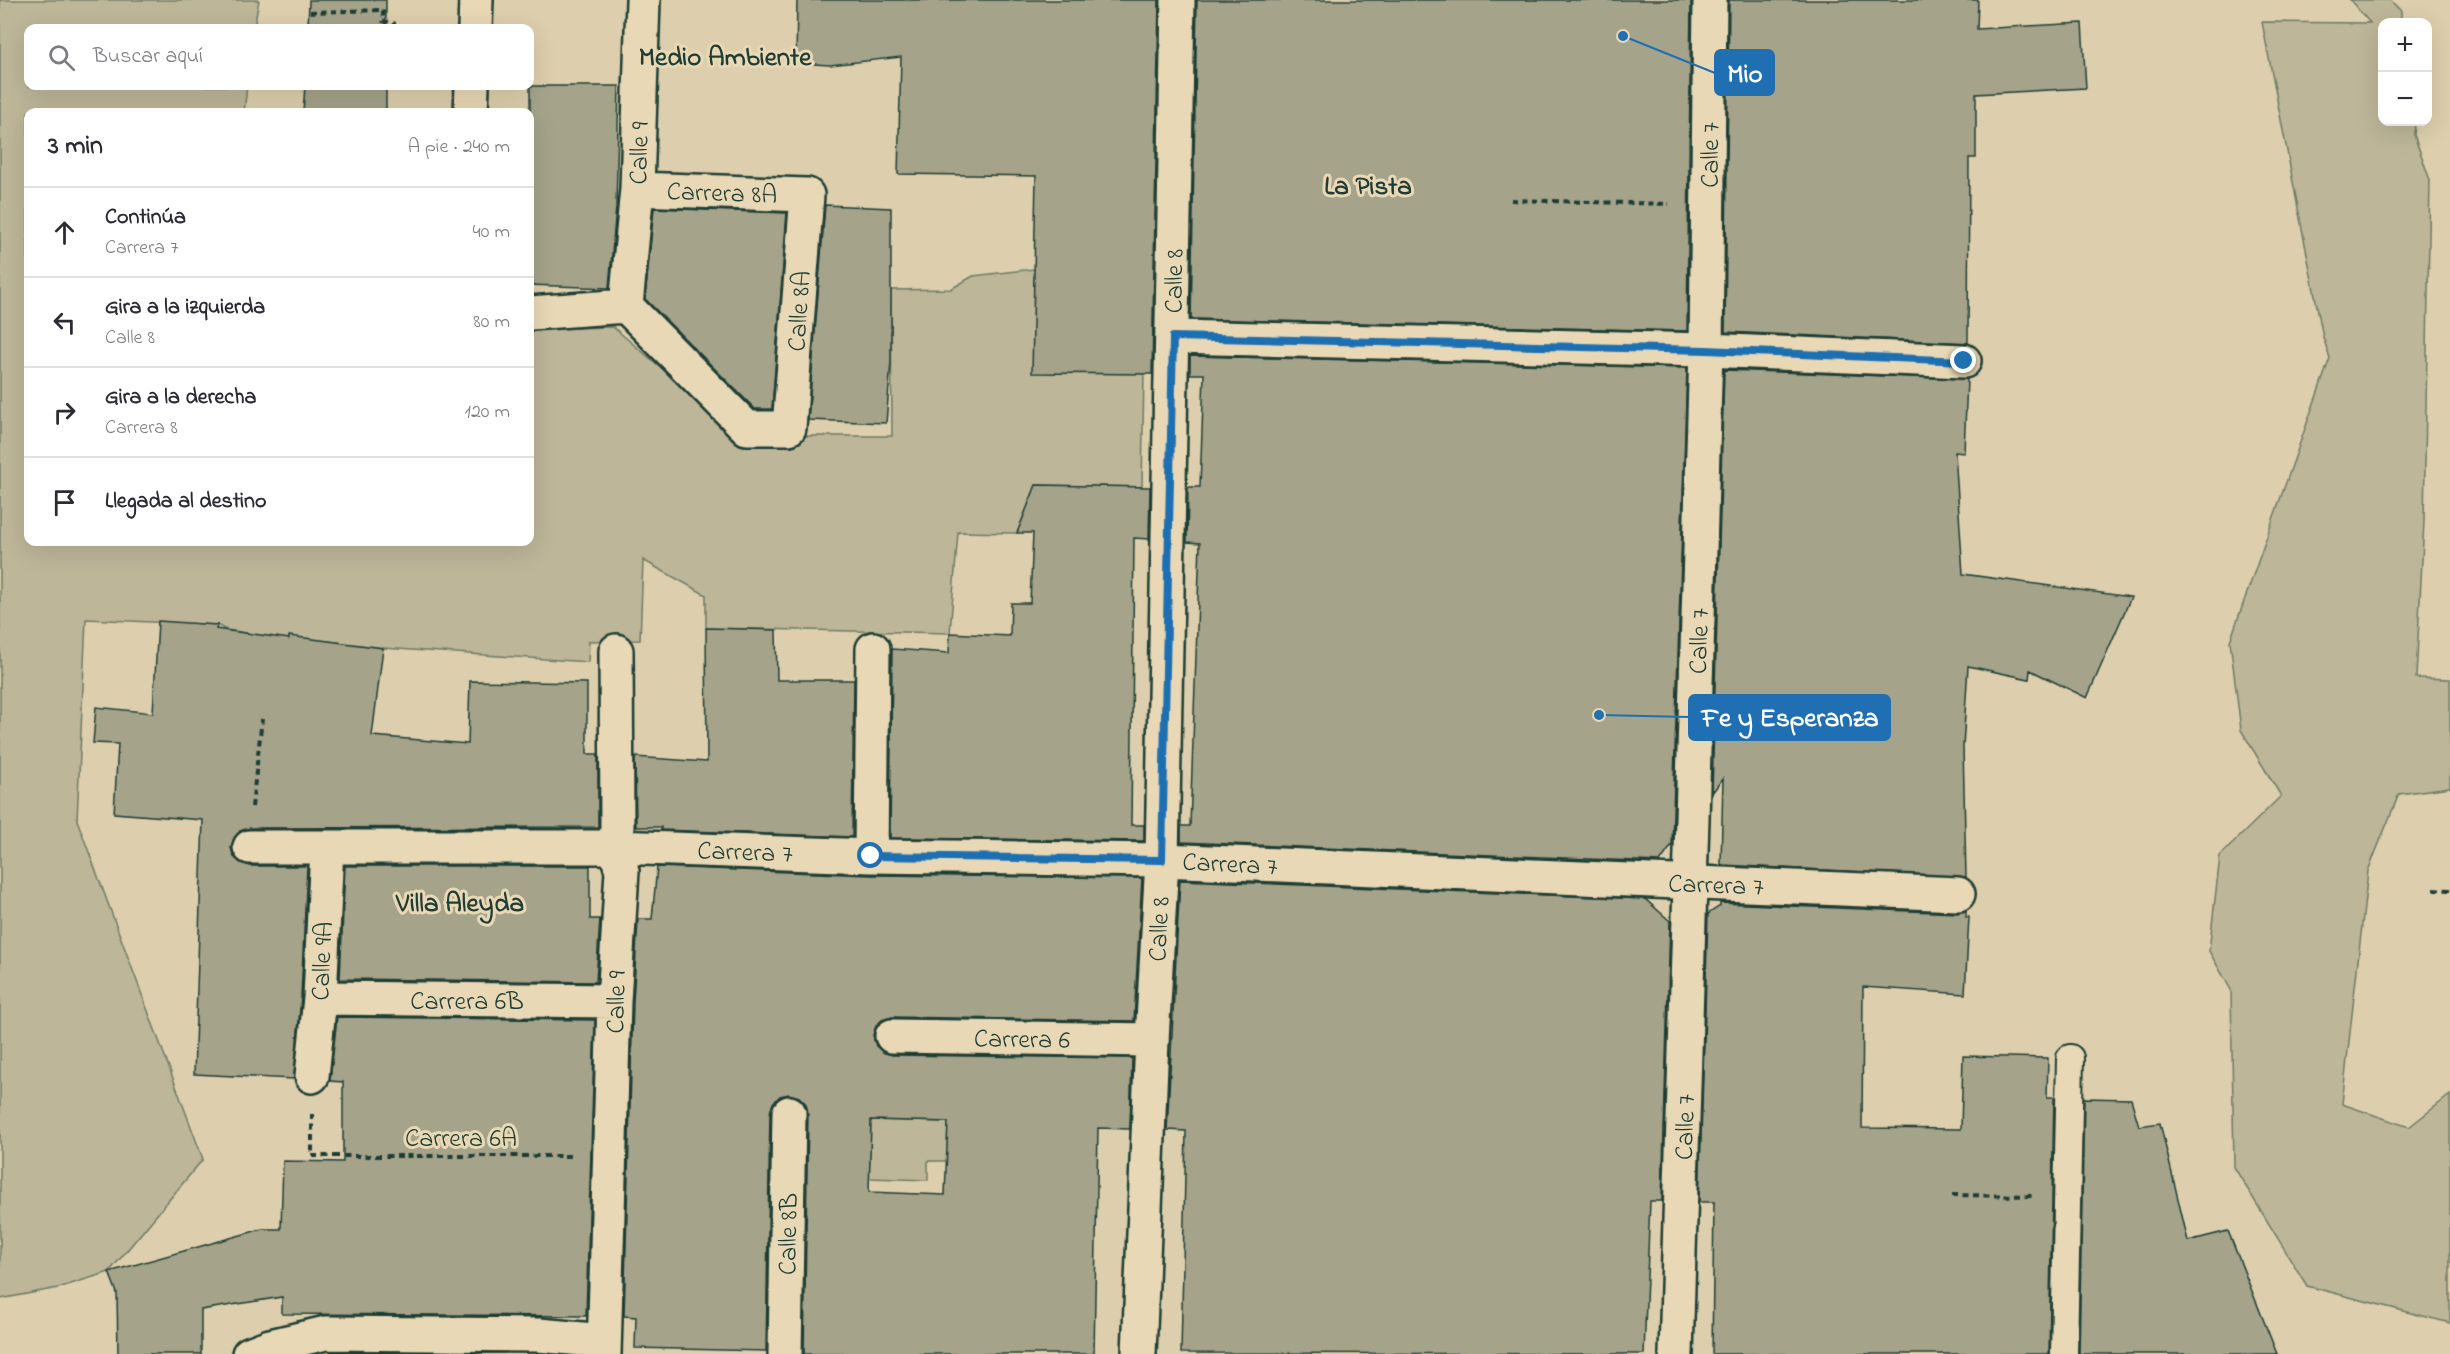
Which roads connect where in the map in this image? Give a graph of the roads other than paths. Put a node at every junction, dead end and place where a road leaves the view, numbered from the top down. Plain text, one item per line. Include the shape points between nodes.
1 (476, 0) edge
2 (643, 0) edge
3 (1178, 0) edge
4 (1710, 0) edge
5 (475, 24) edge
6 (472, 90) edge
7 (471, 108) edge
8 (637, 189) junction
9 (807, 195) joint
10 (626, 306) junction
11 (534, 313) edge
12 (1173, 337) junction
13 (1706, 350) junction
14 (1964, 361) dead end
15 (873, 649) dead end
16 (616, 651) dead end
17 (250, 847) road end
18 (327, 847) junction
19 (615, 847) junction
20 (871, 856) junction
21 (1162, 860) junction
22 (1692, 884) junction
23 (1958, 894) dead end
24 (320, 998) junction
25 (614, 1001) junction
26 (892, 1036) dead end
27 (1152, 1040) junction
28 (2070, 1058) dead end
29 (312, 1076) dead end
30 (789, 1113) dead end
31 (604, 1347) edge
32 (249, 1354) edge
33 (786, 1354) edge
34 (1139, 1354) edge
35 (1676, 1354) edge
36 (2064, 1354) edge

1 - 5 street
2 - 8 street, Calle 9
3 - 12 street, Calle 8
4 - 13 street, Calle 7
6 - 7 street
8 - 9 street, Carrera 8A
8 - 10 street, Calle 9
9 - 10 street, Calle 8A via 789,428 747,428
10 - 11 street
12 - 13 street
12 - 21 street, Calle 8
13 - 14 street
13 - 22 street, Calle 7
15 - 20 street
16 - 19 street, Calle 9
17 - 18 street, Carrera 7
18 - 19 street, Carrera 7
18 - 24 street, Calle 9A
19 - 20 street, Carrera 7
19 - 25 street, Calle 9 via 622,871
20 - 21 street, Carrera 7
21 - 22 street, Carrera 7
21 - 27 street, Calle 8
22 - 23 street, Carrera 7
22 - 35 street, Calle 7
24 - 25 street, Carrera 6B
24 - 29 street, Calle 9A
25 - 31 street, Calle 9
26 - 27 street, Carrera 6
27 - 34 street, Calle 8
28 - 36 lane
30 - 33 street, Calle 8B
31 - 32 street via 539,1335 326,1333

